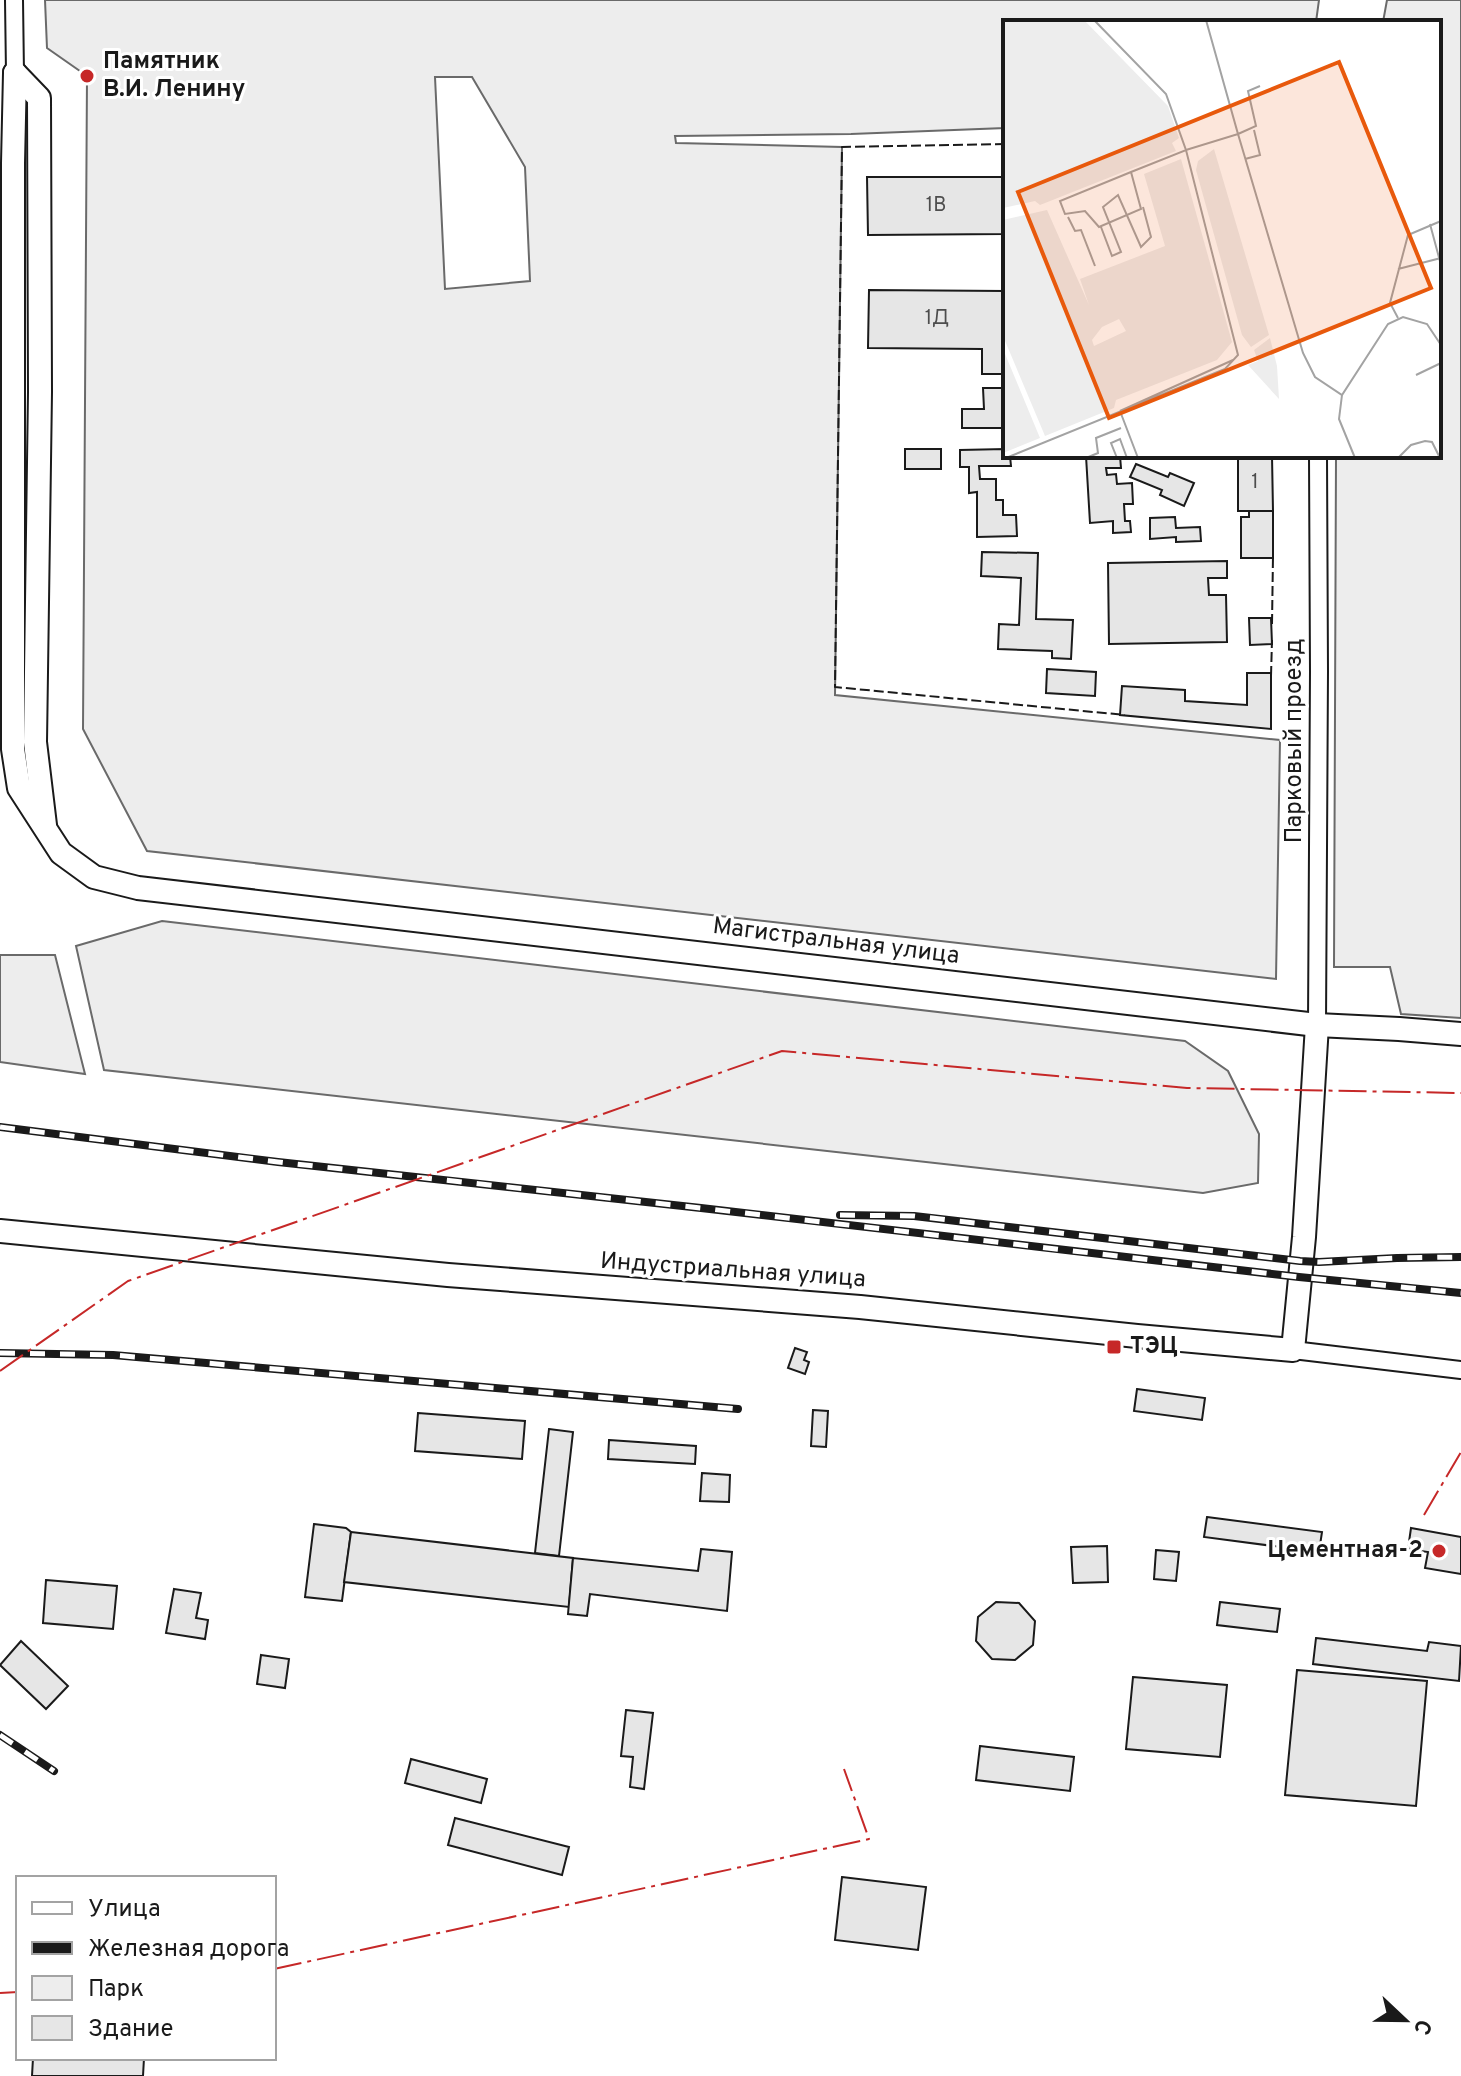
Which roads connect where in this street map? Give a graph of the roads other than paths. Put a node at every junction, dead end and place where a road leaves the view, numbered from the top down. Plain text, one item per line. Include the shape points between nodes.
1 (14, 0) edge
2 (7, 73) edge
3 (1318, 458) edge
4 (1317, 1025) junction
5 (1461, 1034) edge
6 (0, 1231) edge
7 (1293, 1350) junction
8 (1461, 1370) edge

1 - 2 street
2 - 4 street, Магистральная улица via 39,98 35,742 46,830 61,853 94,877 138,888
3 - 4 street, Парковый проезд
4 - 5 street, Магистральная улица
4 - 7 street
6 - 7 street, Индустриальная улица
7 - 8 street, Индустриальная улица

